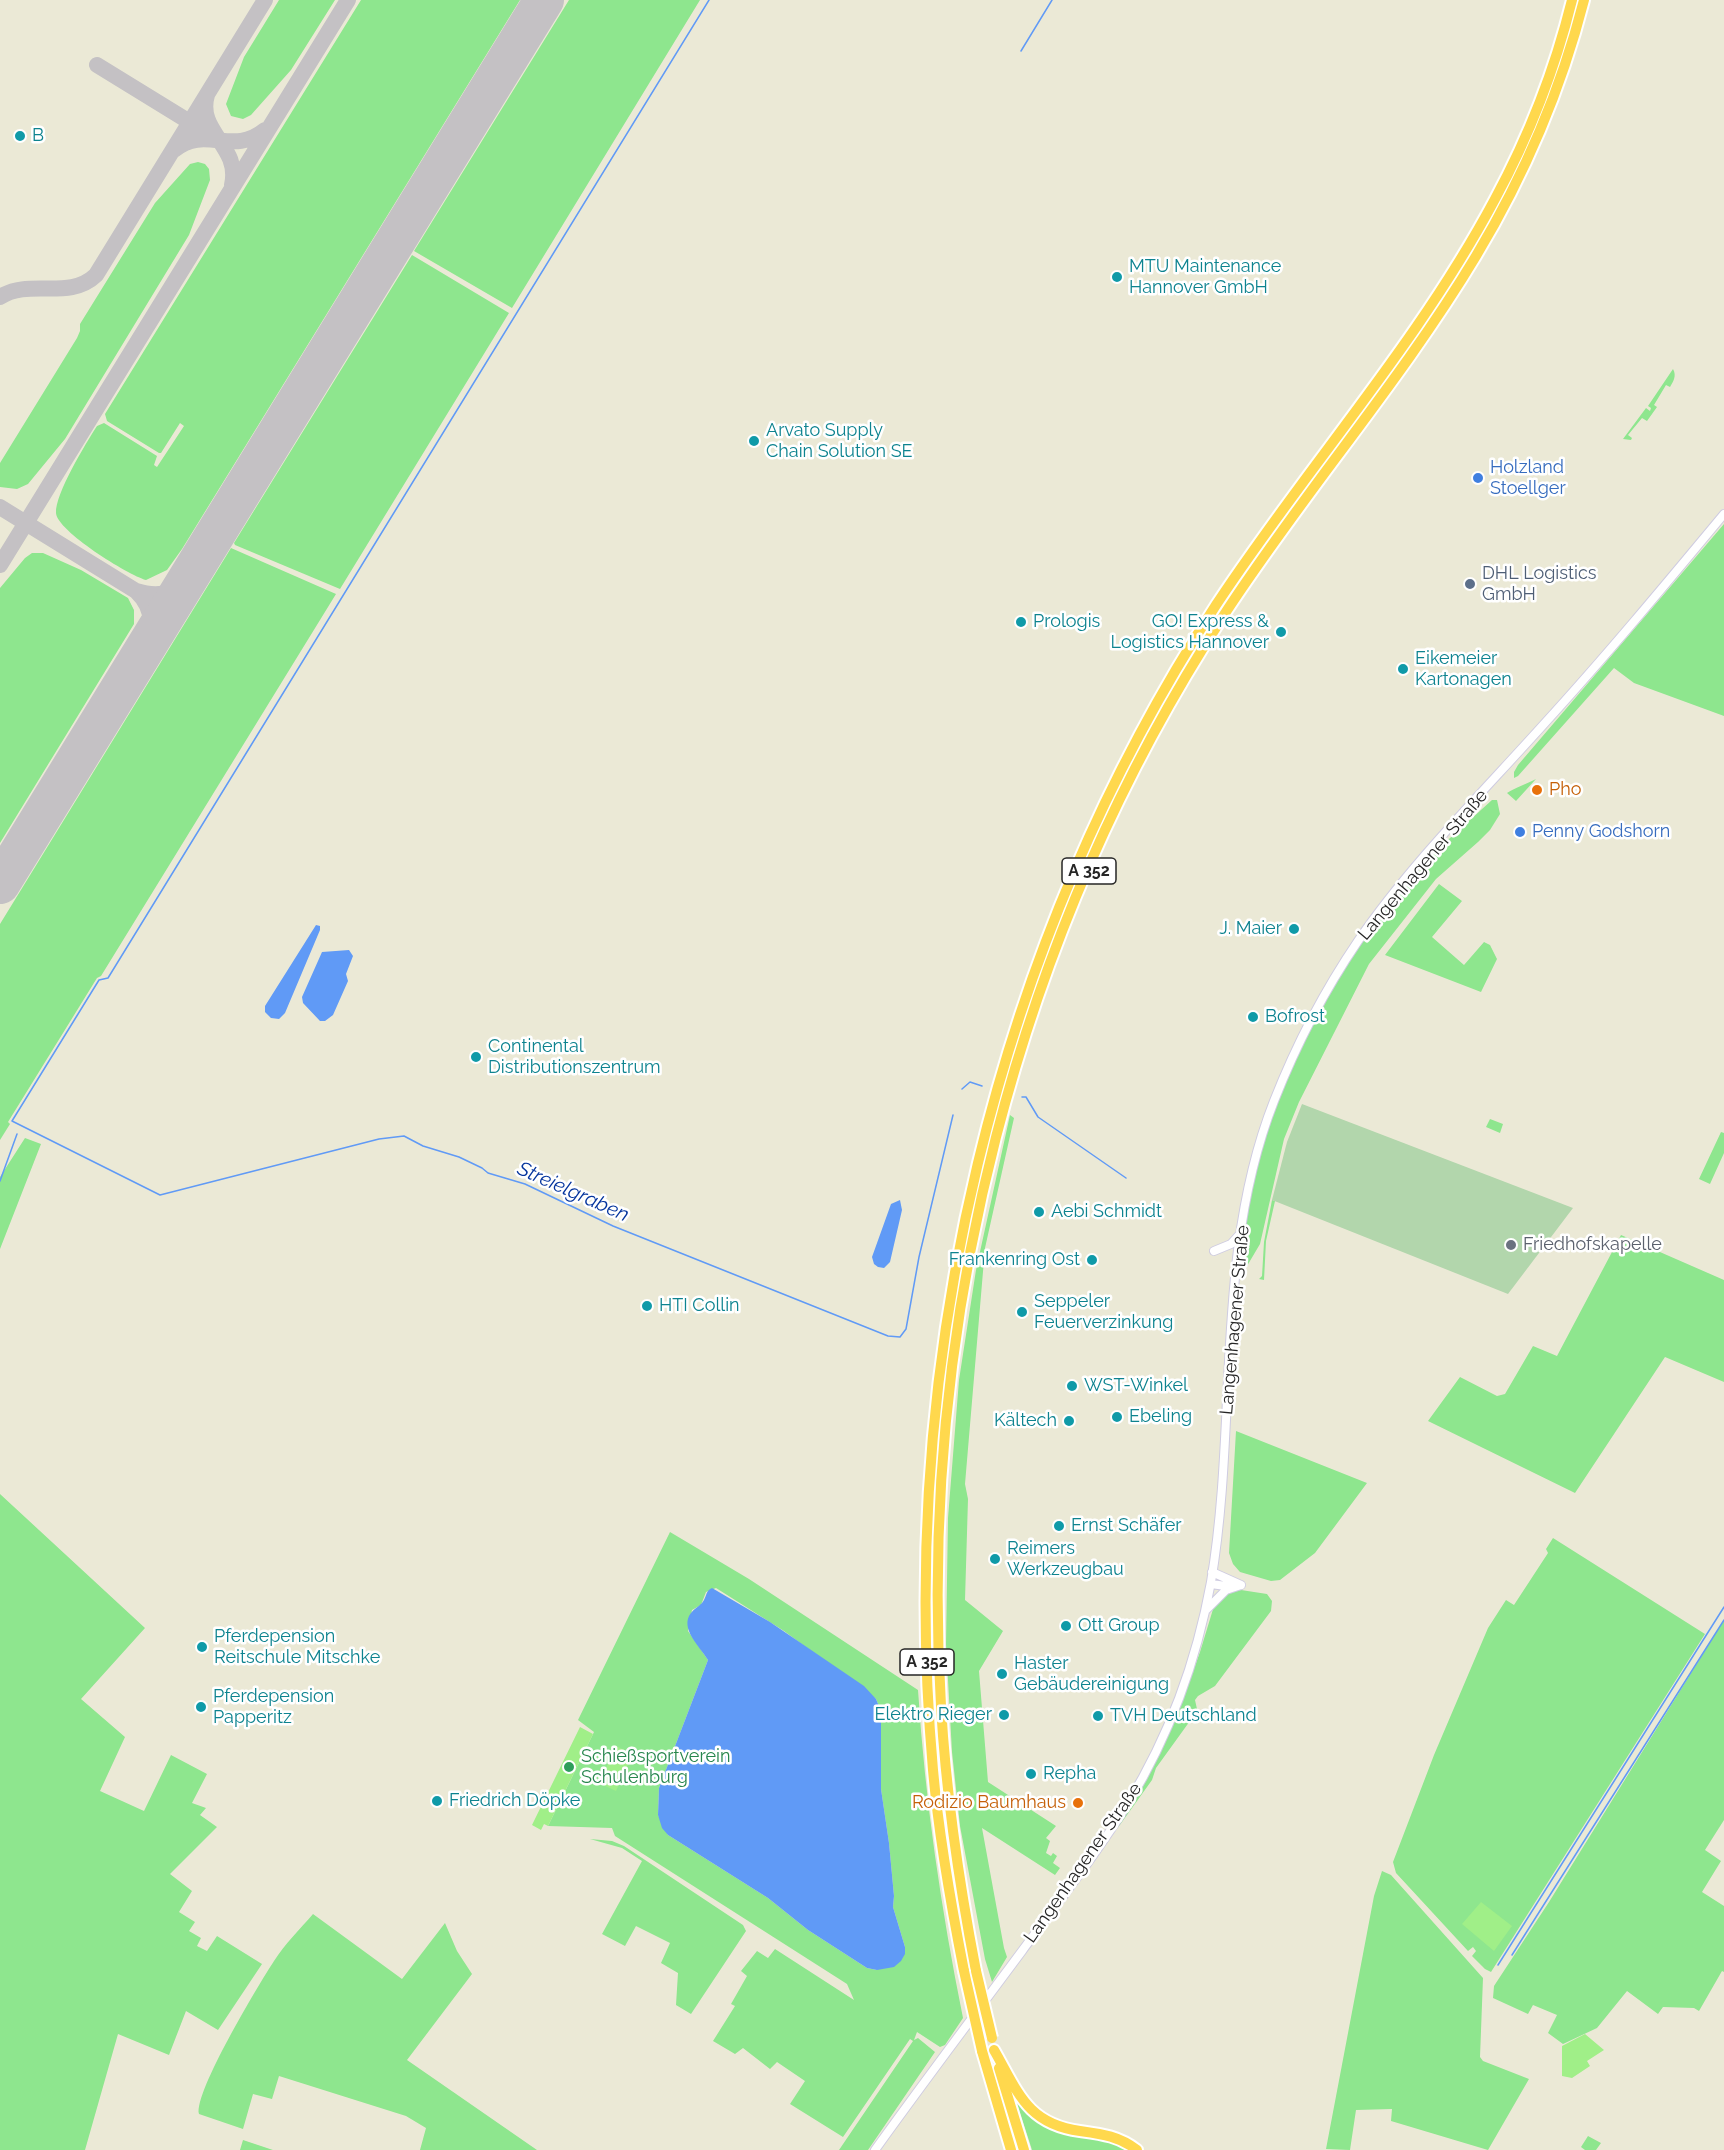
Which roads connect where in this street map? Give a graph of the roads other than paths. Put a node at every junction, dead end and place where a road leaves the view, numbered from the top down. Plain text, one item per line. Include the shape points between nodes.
1 (1572, 0) edge
2 (1584, 0) edge
3 (1724, 514) edge
4 (1241, 1231) junction
5 (1214, 1251) dead end
6 (1212, 1572) junction
7 (1211, 1584) junction
8 (1234, 1587) junction
9 (1205, 1611) junction
10 (993, 2044) junction
11 (875, 2150) edge
12 (1011, 2150) edge
13 (1024, 2150) edge
14 (1137, 2150) edge

1 - 12 highway, A 352, bridge via 1536,111 1476,233 1426,313 1214,608 1131,751 1036,968 976,1169 954,1272 935,1407 927,1517 926,1641 933,1772 946,1868 982,2051
2 - 10 highway, A 352, bridge via 1547,116 1477,255 1225,614 1142,756 1076,901 1026,1037 997,1134 973,1235 951,1373 940,1504 938,1640 954,1846
3 - 4 main road, Langenhagener Straße via 1609,651 1417,866 1360,938 1304,1032 1272,1104
4 - 5 main road via 1231,1244
4 - 6 main road, Langenhagener Straße via 1221,1506
6 - 7 main road, Langenhagener Straße
6 - 8 main road via 1241,1585
7 - 8 main road
7 - 9 main road, Langenhagener Straße
8 - 9 main road
9 - 11 main road, Langenhagener Straße via 1178,1699 1128,1803 1089,1862
10 - 13 highway, A 352
10 - 14 highway via 1026,2105 1041,2119 1055,2126 1124,2140

